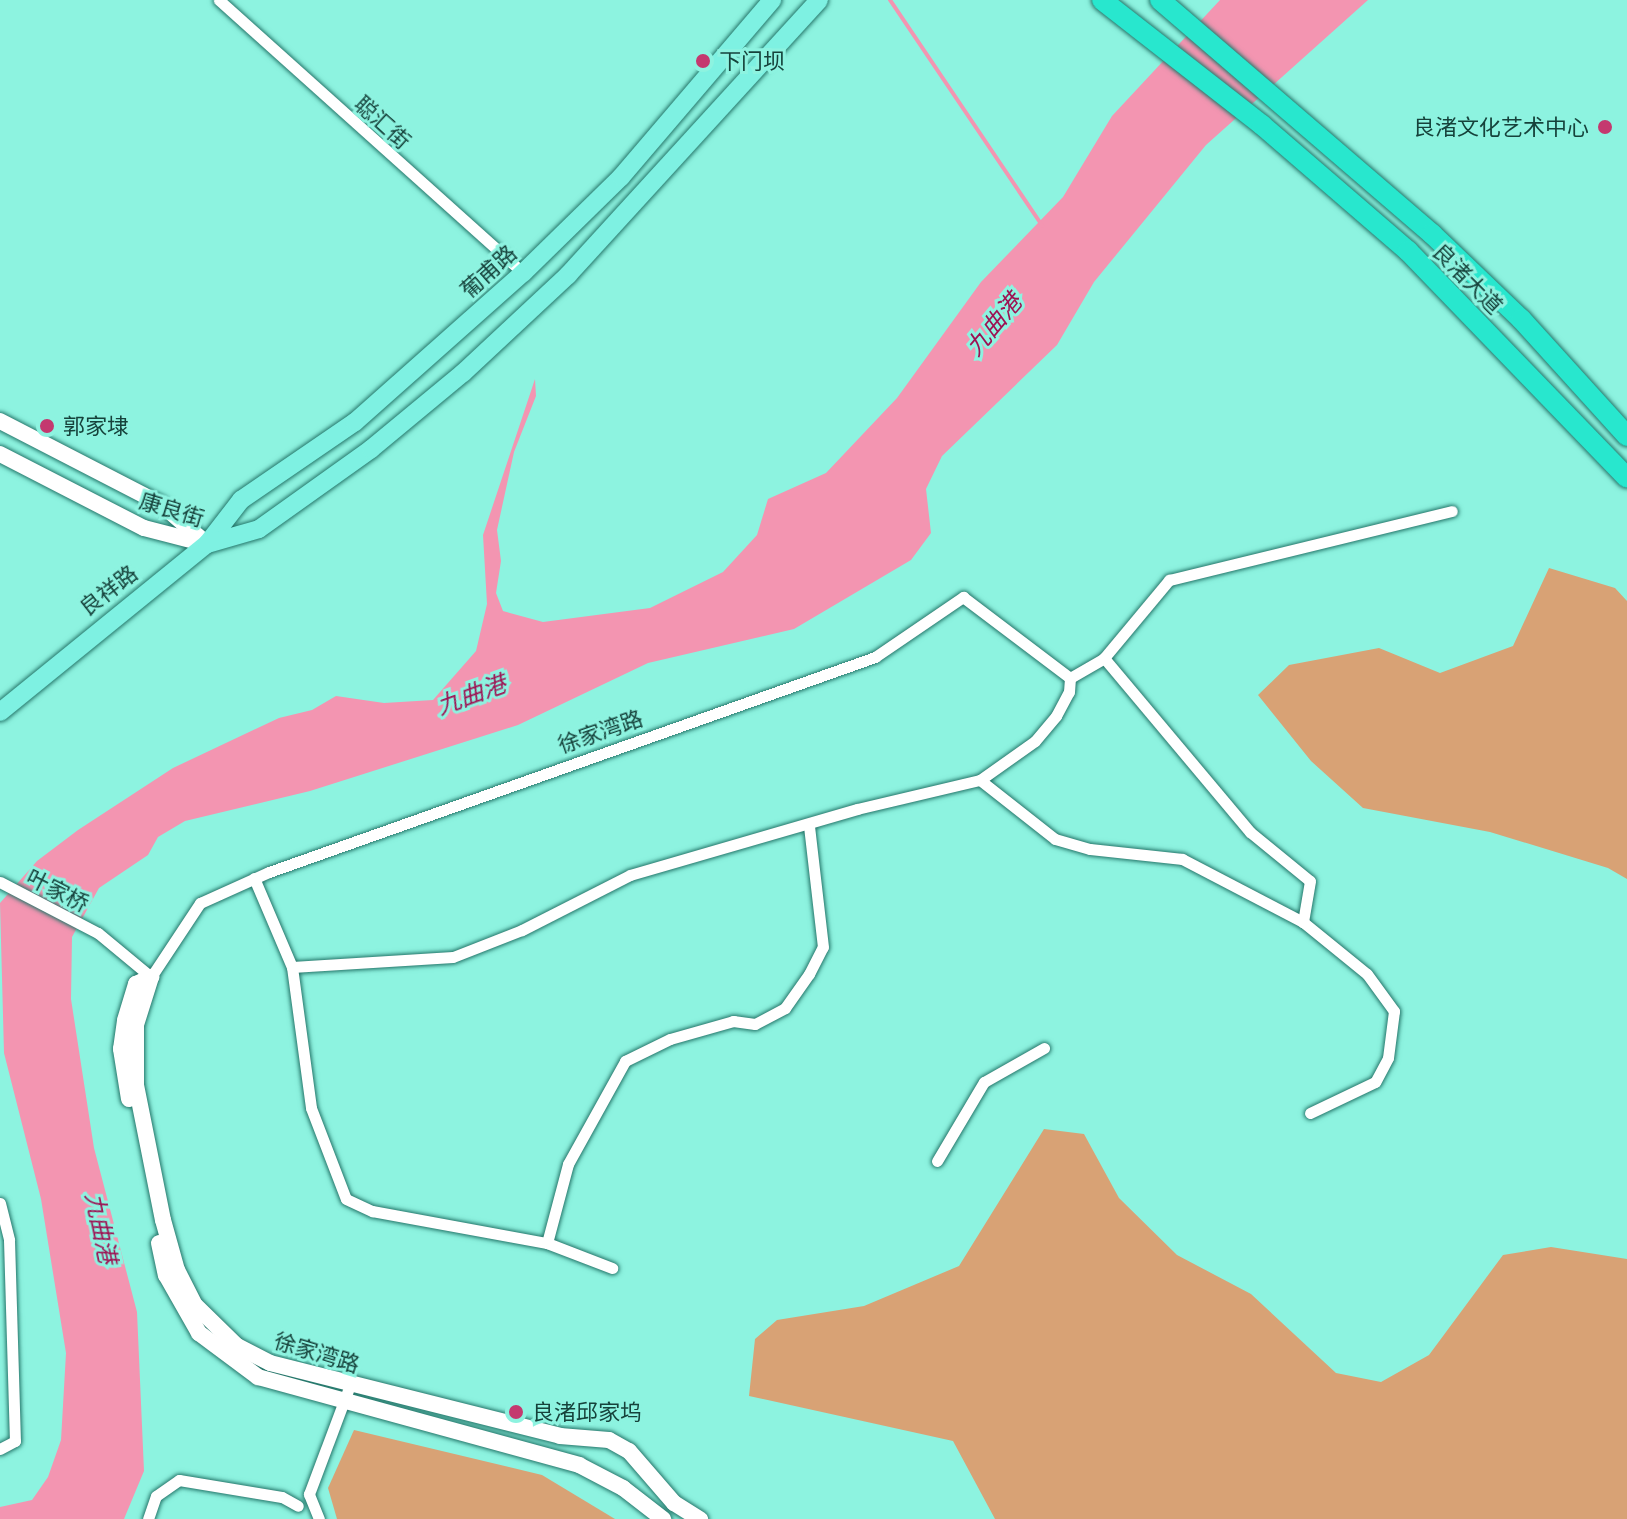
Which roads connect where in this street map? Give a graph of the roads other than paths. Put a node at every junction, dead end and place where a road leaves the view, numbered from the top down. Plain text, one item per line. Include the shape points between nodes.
1 (219, 0) edge
2 (819, 0) edge
3 (1102, 0) edge
4 (769, 4) edge
5 (1165, 5) edge
6 (523, 273) junction
7 (0, 421) edge
8 (1627, 436) edge
9 (0, 454) edge
10 (1627, 478) edge
11 (1452, 511) dead end
12 (207, 544) junction
13 (1104, 658) junction
14 (1070, 678) junction
15 (0, 712) edge
16 (980, 780) junction
17 (809, 826) junction
18 (254, 878) junction
19 (0, 882) edge
20 (1303, 922) junction
21 (292, 967) junction
22 (151, 977) junction
23 (1044, 1048) dead end
24 (1310, 1113) dead end
25 (937, 1161) dead end
26 (0, 1203) edge
27 (547, 1243) junction
28 (612, 1268) dead end
29 (350, 1385) junction
30 (343, 1403) junction
31 (0, 1449) edge
32 (309, 1494) junction
33 (298, 1506) junction
34 (148, 1519) edge
35 (293, 1519) edge
36 (319, 1519) edge
37 (663, 1519) edge
38 (700, 1519) edge

1 - 6 street, 聪汇街
2 - 12 main road, 良祥路 via 568,275 475,362 371,449 259,529
3 - 10 highway, 良渚大道 via 1262,125 1408,251
4 - 6 main road, 葡甫路 via 621,177
5 - 8 highway, 良渚大道 via 1282,100 1521,319
6 - 12 main road, 葡甫路 via 355,422 241,500
7 - 12 street, 康良街 via 161,504
9 - 12 street, 康良街 via 144,528
11 - 13 street via 1169,580
12 - 15 main road, 良祥路
13 - 14 street
13 - 20 street via 1250,832 1310,881
14 - 16 street via 1063,704 1035,741
14 - 18 street, 徐家湾路 via 963,597 875,657
16 - 17 street
16 - 20 street via 1055,839 1090,849 1182,859
17 - 21 street via 630,875 522,930 453,957
17 - 27 street via 823,947 809,974 785,1008 755,1024 733,1021 707,1028 625,1061 568,1164
18 - 21 street
18 - 22 street, 徐家湾路 via 200,903
19 - 22 street, 叶家桥 via 98,933
20 - 24 street via 1367,974 1394,1011 1388,1058 1375,1082
21 - 27 street via 311,1108 346,1199 372,1211
22 - 29 street, 徐家湾路 via 136,1025 136,1085 177,1270 194,1304 237,1346 270,1363
22 - 30 street, 徐家湾路 via 136,984 125,1020 122,1069 166,1275 179,1305 220,1353 258,1377
23 - 25 street via 984,1082
26 - 31 street via 9,1240 15,1441
27 - 28 street
29 - 30 street
29 - 38 street, 徐家湾路 via 560,1436 609,1440 629,1451 674,1503
30 - 32 street
30 - 37 street, 徐家湾路 via 579,1465 623,1488
32 - 33 street
32 - 36 street
33 - 34 street via 282,1497 179,1480 156,1496
33 - 35 street

